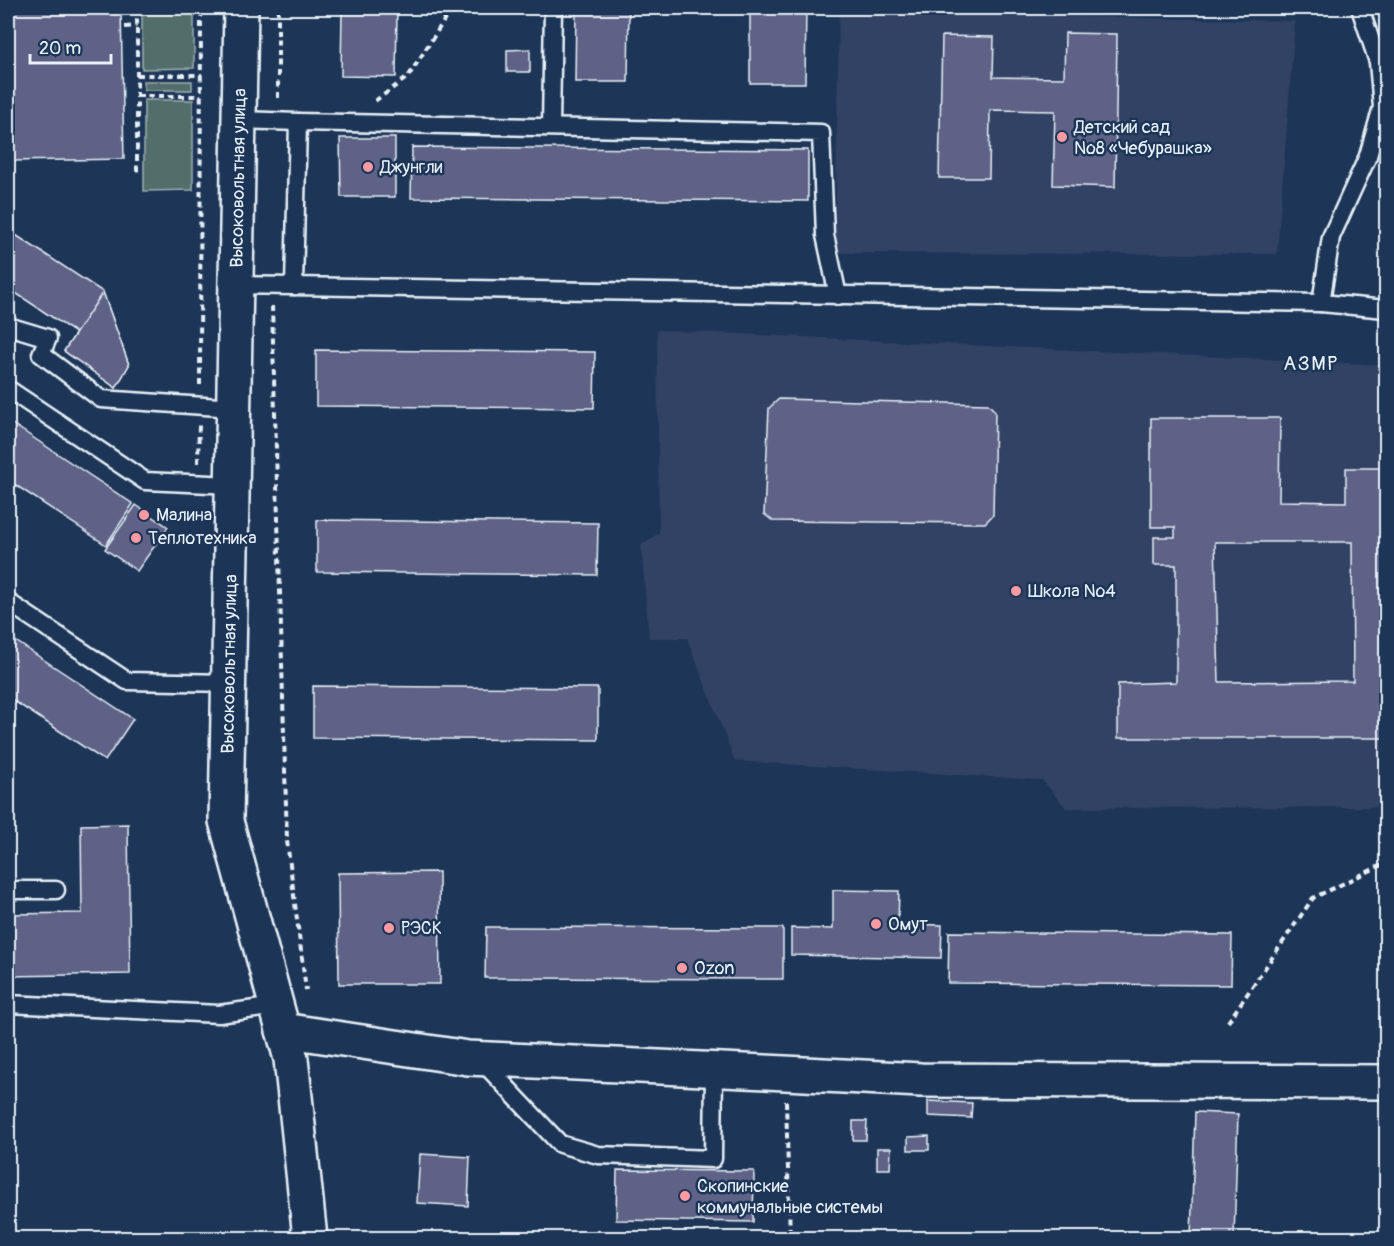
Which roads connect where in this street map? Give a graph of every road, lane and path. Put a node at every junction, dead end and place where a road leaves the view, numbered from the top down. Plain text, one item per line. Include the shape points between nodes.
1 (137, 8) edge
2 (201, 8) edge
3 (241, 8) edge
4 (278, 8) edge
5 (452, 8) edge
6 (553, 8) edge
7 (1360, 8) edge
8 (137, 26) junction
9 (125, 27) dead end
10 (137, 75) junction
11 (202, 75) junction
12 (137, 96) junction
13 (201, 96) junction
14 (239, 120) junction
15 (278, 121) junction
16 (298, 122) junction
17 (346, 123) junction
18 (551, 126) junction
19 (137, 174) dead end
20 (236, 285) junction
21 (271, 286) junction
22 (294, 286) junction
23 (838, 296) junction
24 (1321, 303) junction
25 (1386, 309) edge
26 (8, 326) edge
27 (8, 388) edge
28 (200, 406) junction
29 (234, 408) junction
30 (198, 483) junction
31 (232, 485) junction
32 (8, 602) edge
33 (229, 683) junction
34 (1386, 863) edge
35 (8, 890) edge
36 (56, 890) dead end
37 (8, 1004) edge
38 (1228, 1022) dead end
39 (290, 1024) junction
40 (479, 1059) junction
41 (714, 1070) junction
42 (785, 1073) junction
43 (1386, 1082) edge
44 (310, 1239) edge
45 (790, 1239) edge

1 - 8 path
2 - 11 path
3 - 14 main road, Высоковольтная улица
4 - 15 path
5 - 17 path via 408,77
6 - 18 lane
7 - 24 lane via 1378,62 1383,107 1368,156 1331,237
8 - 9 path
8 - 10 path
10 - 11 path
10 - 12 path
11 - 13 path
12 - 13 path
12 - 19 path
13 - 28 path
14 - 15 lane
14 - 20 main road, Высоковольтная улица
15 - 16 lane
16 - 17 lane
16 - 22 lane
17 - 18 lane
18 - 23 lane via 821,132 825,235
20 - 21 lane
20 - 29 main road, Высоковольтная улица
21 - 22 lane
21 - 39 path
22 - 23 lane
23 - 24 lane
24 - 25 lane
26 - 28 lane via 48,338 41,354 101,399
27 - 30 lane via 145,481
28 - 29 lane
28 - 30 path
29 - 31 main road, Высоковольтная улица
30 - 31 lane
31 - 33 main road, Высоковольтная улица
32 - 33 lane via 128,681
33 - 39 main road, Высоковольтная улица via 226,821
34 - 38 path via 1313,898
35 - 36 lane
37 - 39 lane via 219,1014
39 - 40 main road
39 - 44 main road, Высоковольтная улица
40 - 41 main road
40 - 41 lane via 560,1144 598,1155 713,1159
41 - 42 main road
42 - 43 main road via 921,1080
42 - 45 path

